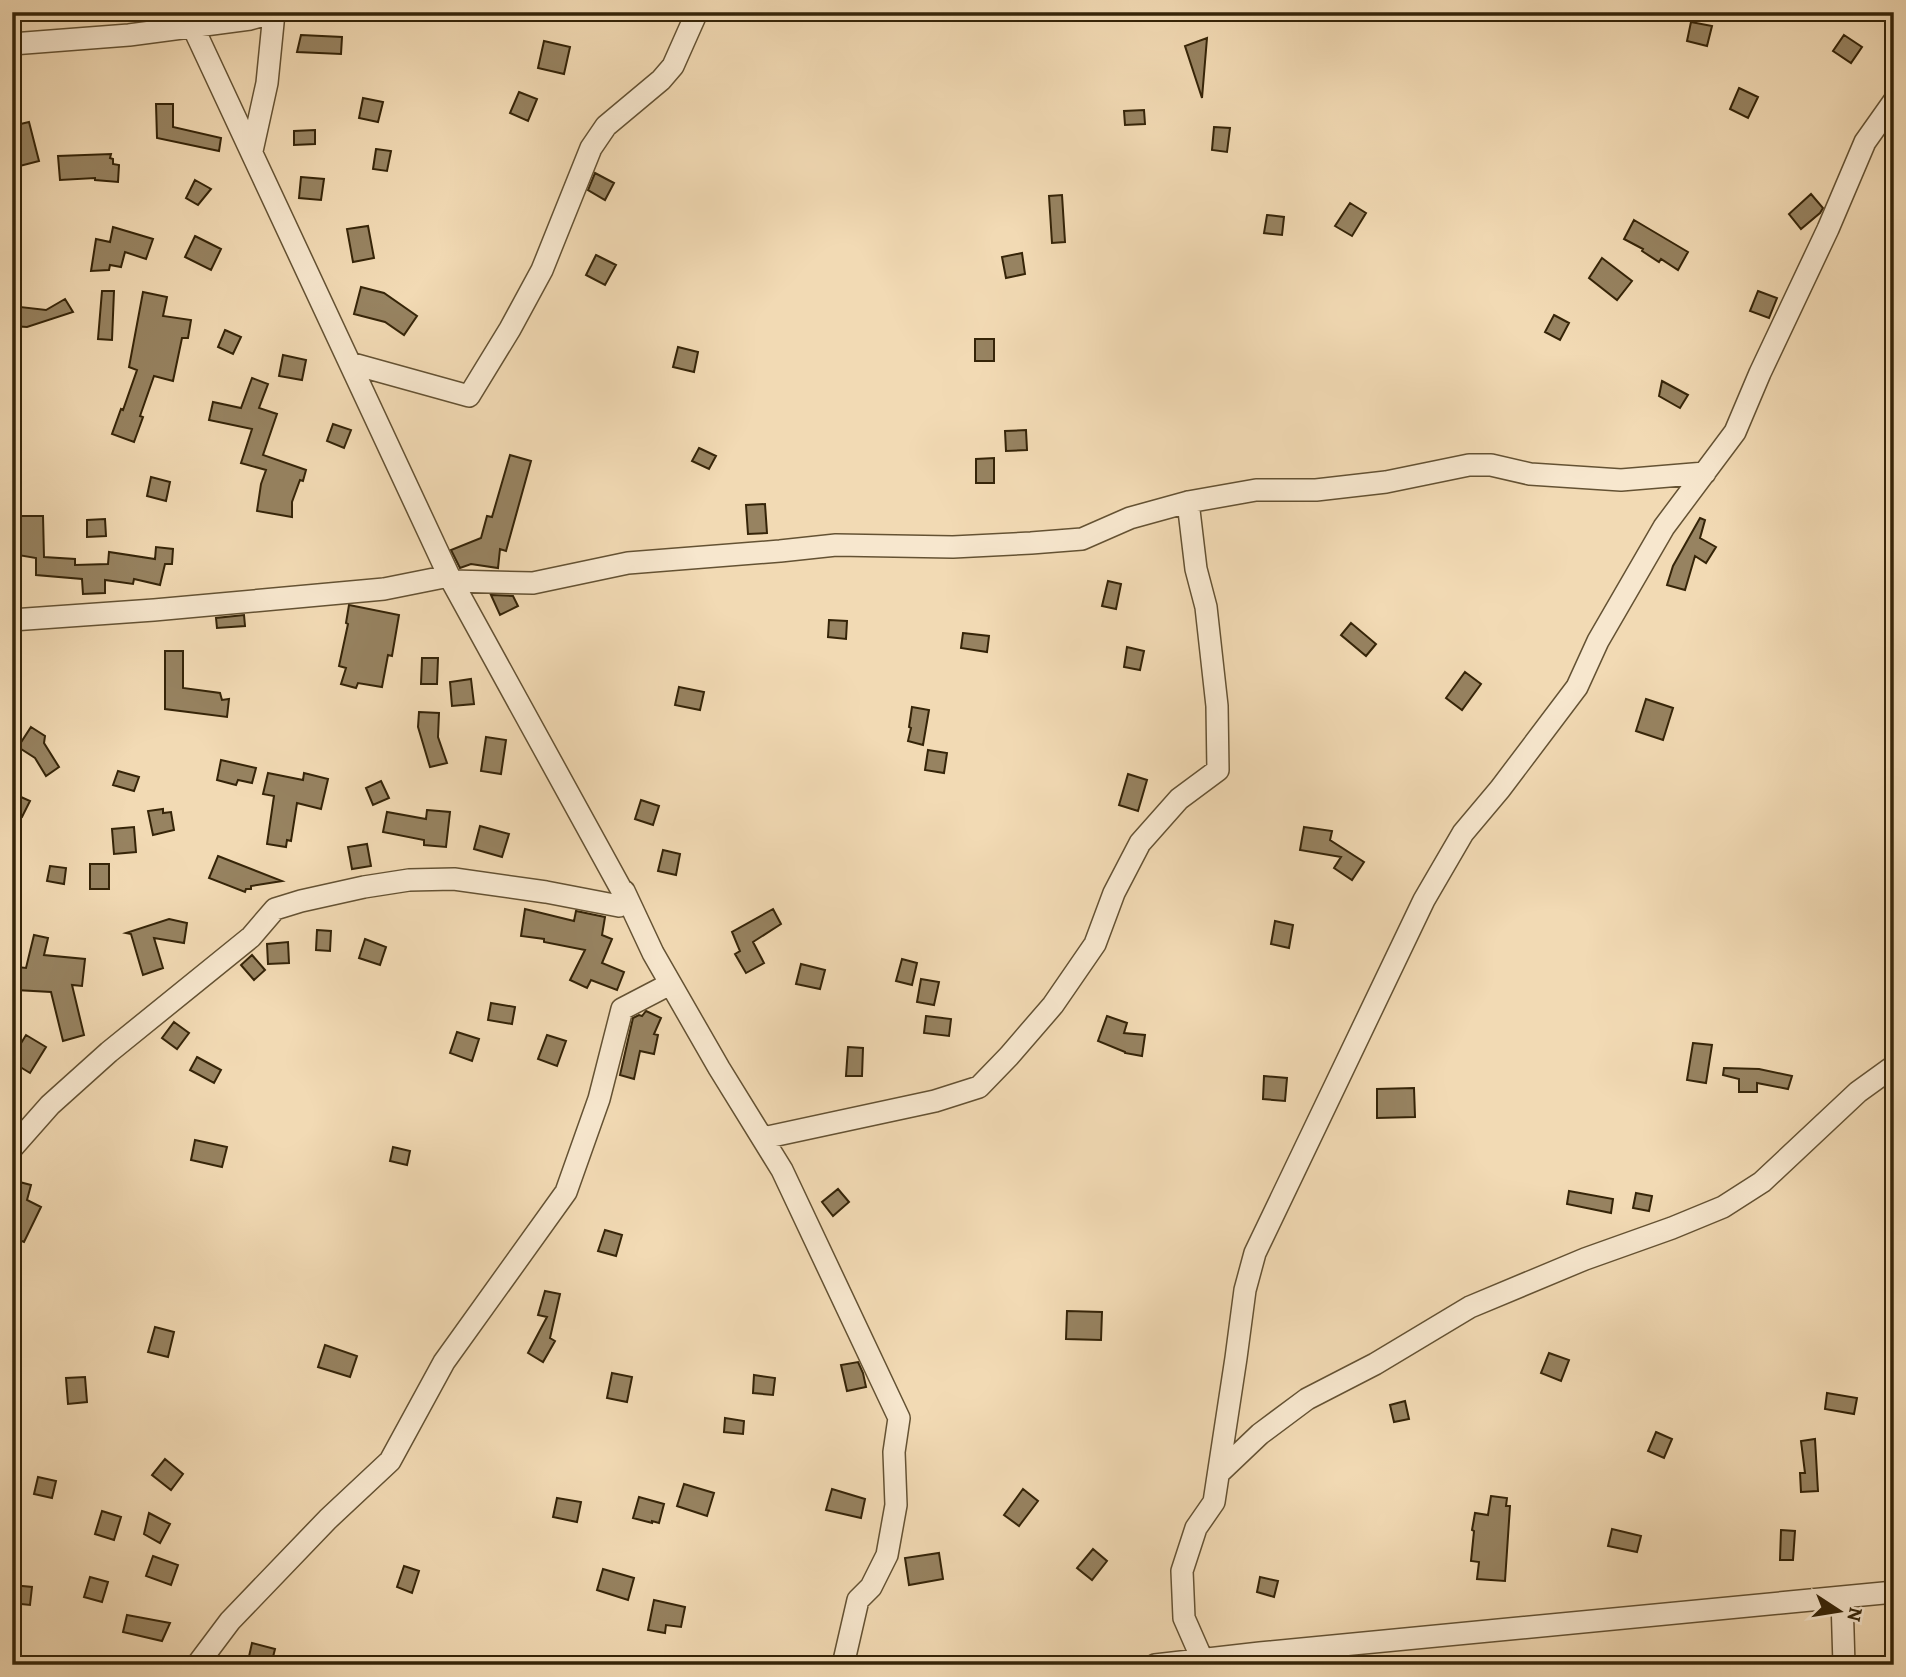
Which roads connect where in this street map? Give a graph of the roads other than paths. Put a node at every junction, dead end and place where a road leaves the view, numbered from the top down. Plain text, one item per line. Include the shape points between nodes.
1 (697, 12) edge
2 (274, 13) edge
3 (190, 19) edge
4 (12, 44) edge
5 (1894, 101) edge
6 (252, 151) junction
7 (350, 363) junction
8 (1705, 473) junction
9 (1188, 502) junction
10 (451, 578) junction
11 (12, 620) edge
12 (624, 891) junction
13 (670, 984) junction
14 (1894, 1066) edge
15 (763, 1138) junction
16 (12, 1148) edge
17 (1219, 1473) junction
18 (1894, 1592) edge
19 (1842, 1599) junction
20 (1202, 1659) junction
21 (1262, 1659) edge
22 (197, 1665) edge
23 (843, 1665) edge
24 (1155, 1665) edge
25 (1844, 1665) edge

1 - 7 street via 673,66 606,126 591,148 542,270 469,396
2 - 3 street via 250,19
2 - 6 street via 267,82
3 - 4 street via 129,35
3 - 6 street
5 - 8 street via 1865,142 1735,432
6 - 7 street
7 - 10 street
8 - 9 street via 1621,480 1469,465 1386,482 1316,490 1256,490
8 - 17 street via 1664,527 1598,641 1577,687 1464,833 1424,900 1255,1253 1245,1290
9 - 10 street via 1130,518 1082,539 953,547 836,545 628,563 533,583
9 - 15 street via 1206,607 1217,706 1218,770 1179,799 1140,843 1095,944 1054,1005 979,1087
10 - 11 street via 384,589
10 - 12 street
12 - 13 street
12 - 16 street via 624,903 619,906 454,879 409,880 275,909 251,937 89,1069
13 - 15 street
13 - 22 street via 622,1009 599,1100 566,1192 444,1362 390,1461 230,1621
14 - 17 street via 1858,1092 1762,1182 1723,1207 1470,1307 1307,1399
15 - 23 street via 899,1418 894,1452 896,1505 887,1555 872,1587 858,1600
17 - 20 street via 1214,1502 1196,1528 1182,1571 1184,1618
18 - 19 street
19 - 21 street
19 - 25 street
20 - 21 street
20 - 24 street

